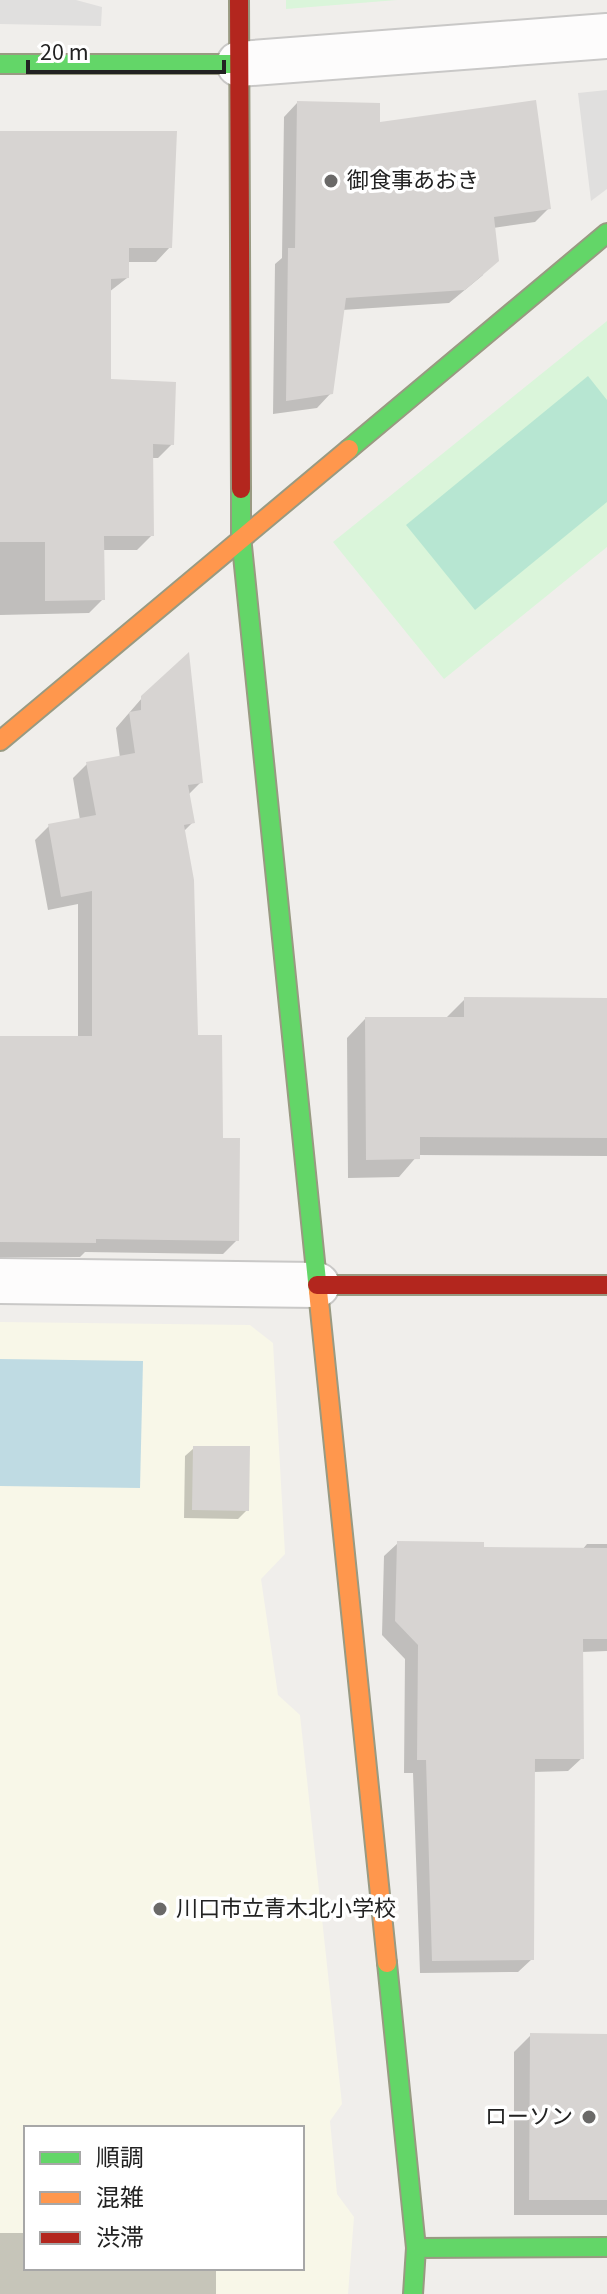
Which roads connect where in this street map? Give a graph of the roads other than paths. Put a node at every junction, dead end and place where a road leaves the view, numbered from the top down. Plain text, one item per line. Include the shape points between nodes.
1 (239, 0) edge
2 (607, 36) edge
3 (0, 64) edge
4 (239, 64) junction
5 (607, 233) edge
6 (241, 536) junction
7 (0, 741) edge
8 (0, 1281) edge
9 (317, 1285) junction
10 (607, 1285) edge
11 (607, 2247) edge
12 (416, 2248) junction
13 (413, 2294) edge

1 - 4 street
2 - 4 street
3 - 4 street
4 - 6 street
5 - 6 street
6 - 7 street
6 - 9 street
8 - 9 street
9 - 10 street
9 - 12 street
11 - 12 street
12 - 13 street

